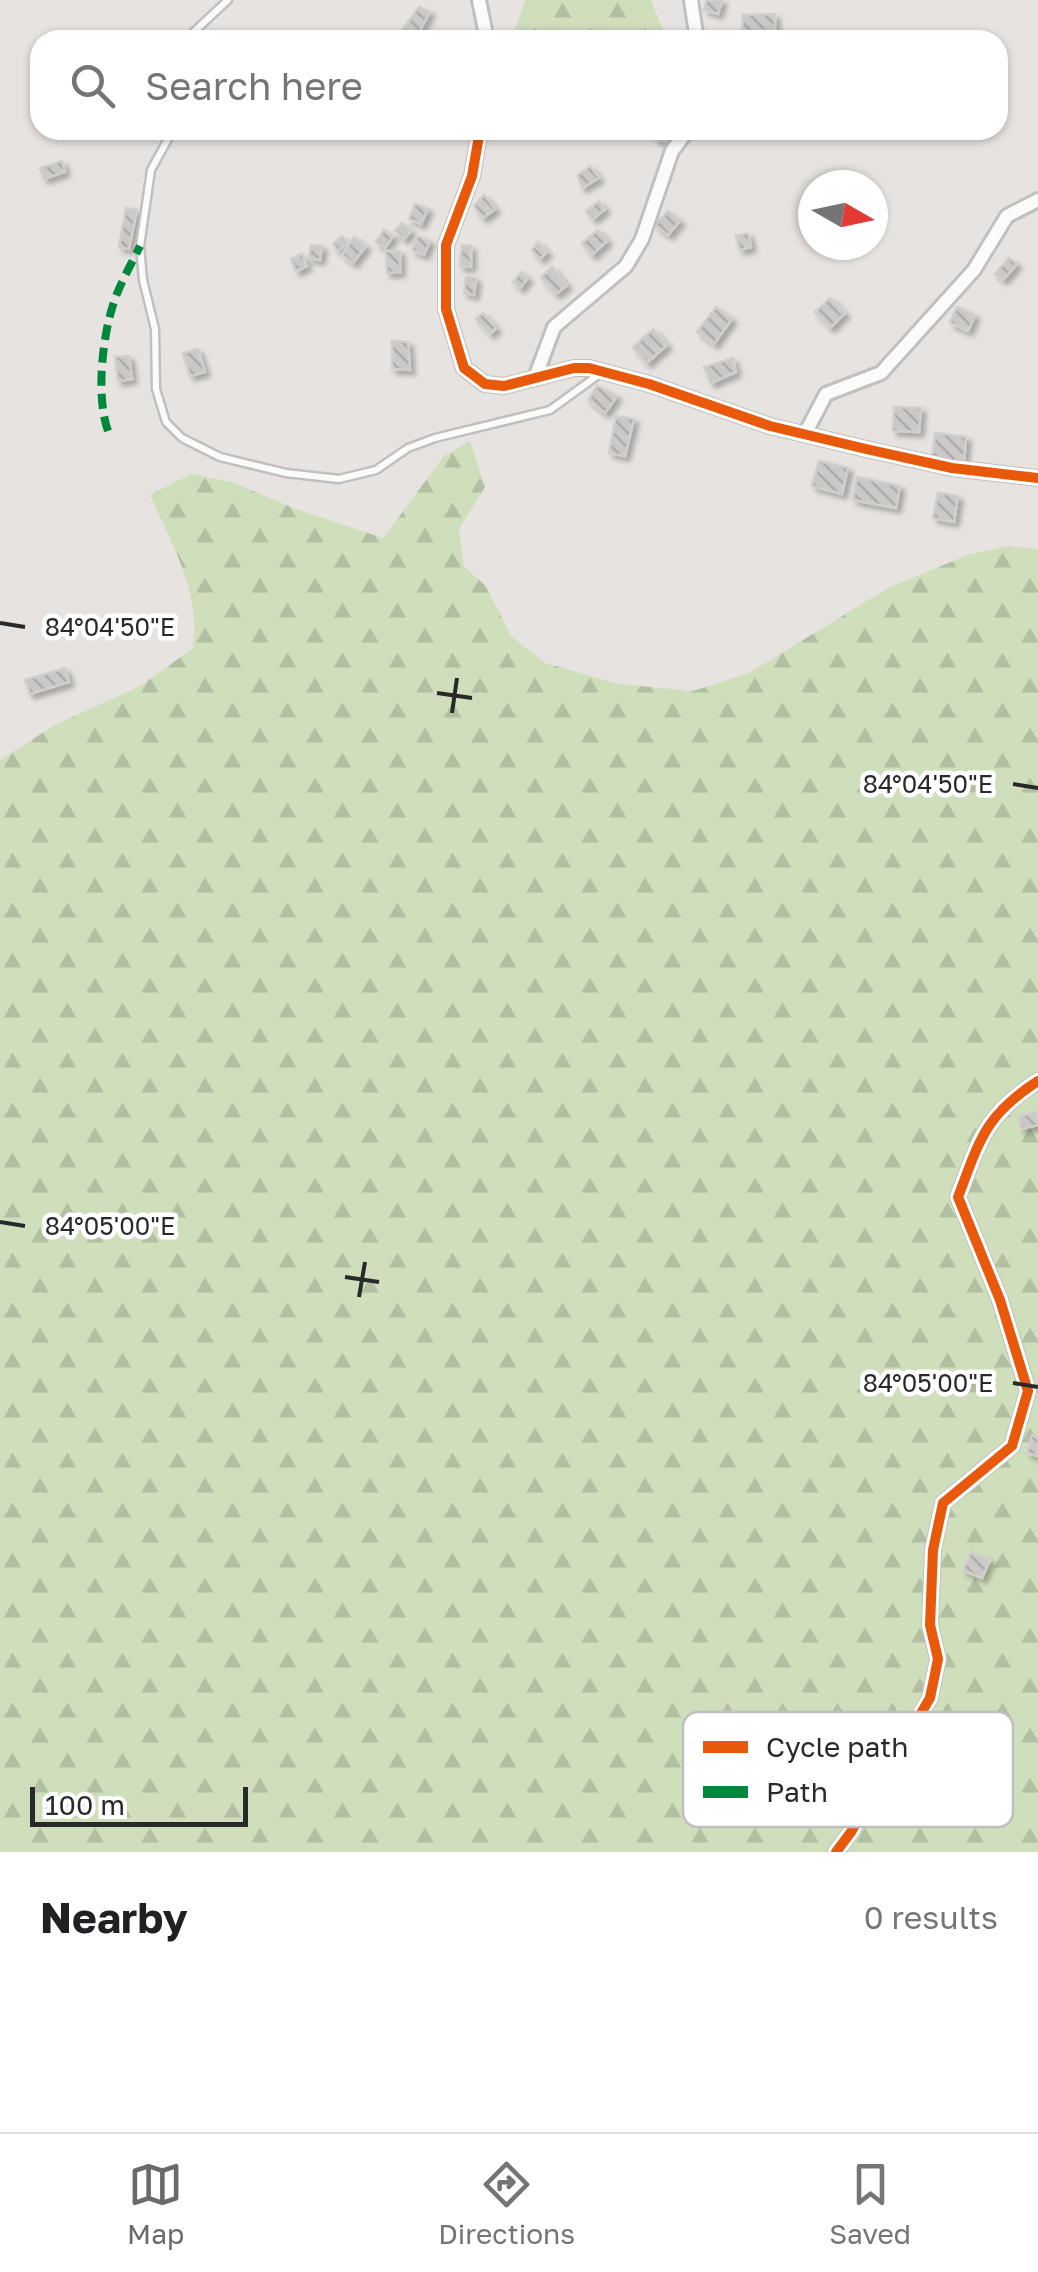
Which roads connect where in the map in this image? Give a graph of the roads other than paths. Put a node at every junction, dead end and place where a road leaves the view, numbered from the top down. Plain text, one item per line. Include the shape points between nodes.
1 (228, 0) edge
2 (479, 0) edge
3 (691, 0) edge
4 (196, 30) edge
5 (485, 30) edge
6 (696, 30) edge
7 (168, 140) edge
8 (478, 140) edge
9 (680, 140) edge
10 (1038, 200) edge
11 (602, 372) junction
12 (535, 378) junction
13 (806, 432) junction
14 (1038, 478) edge
15 (1038, 1081) edge
16 (921, 1712) edge
17 (851, 1827) edge
18 (836, 1852) edge

1 - 4 lane
2 - 5 street
3 - 6 street
7 - 11 lane via 150,170 140,246 155,329 156,389 166,422 182,438 220,457 339,478 376,470 435,438 550,410
8 - 12 street via 446,245 446,308 460,359 472,374 504,386
9 - 12 street via 626,266 554,327
10 - 13 street via 1007,216 974,270 881,373 826,394
11 - 12 street via 574,368
11 - 13 street
13 - 14 street via 952,468
15 - 16 street via 984,1128 958,1198 1028,1391 1012,1446 943,1502 932,1550 930,1625 938,1659
17 - 18 street

